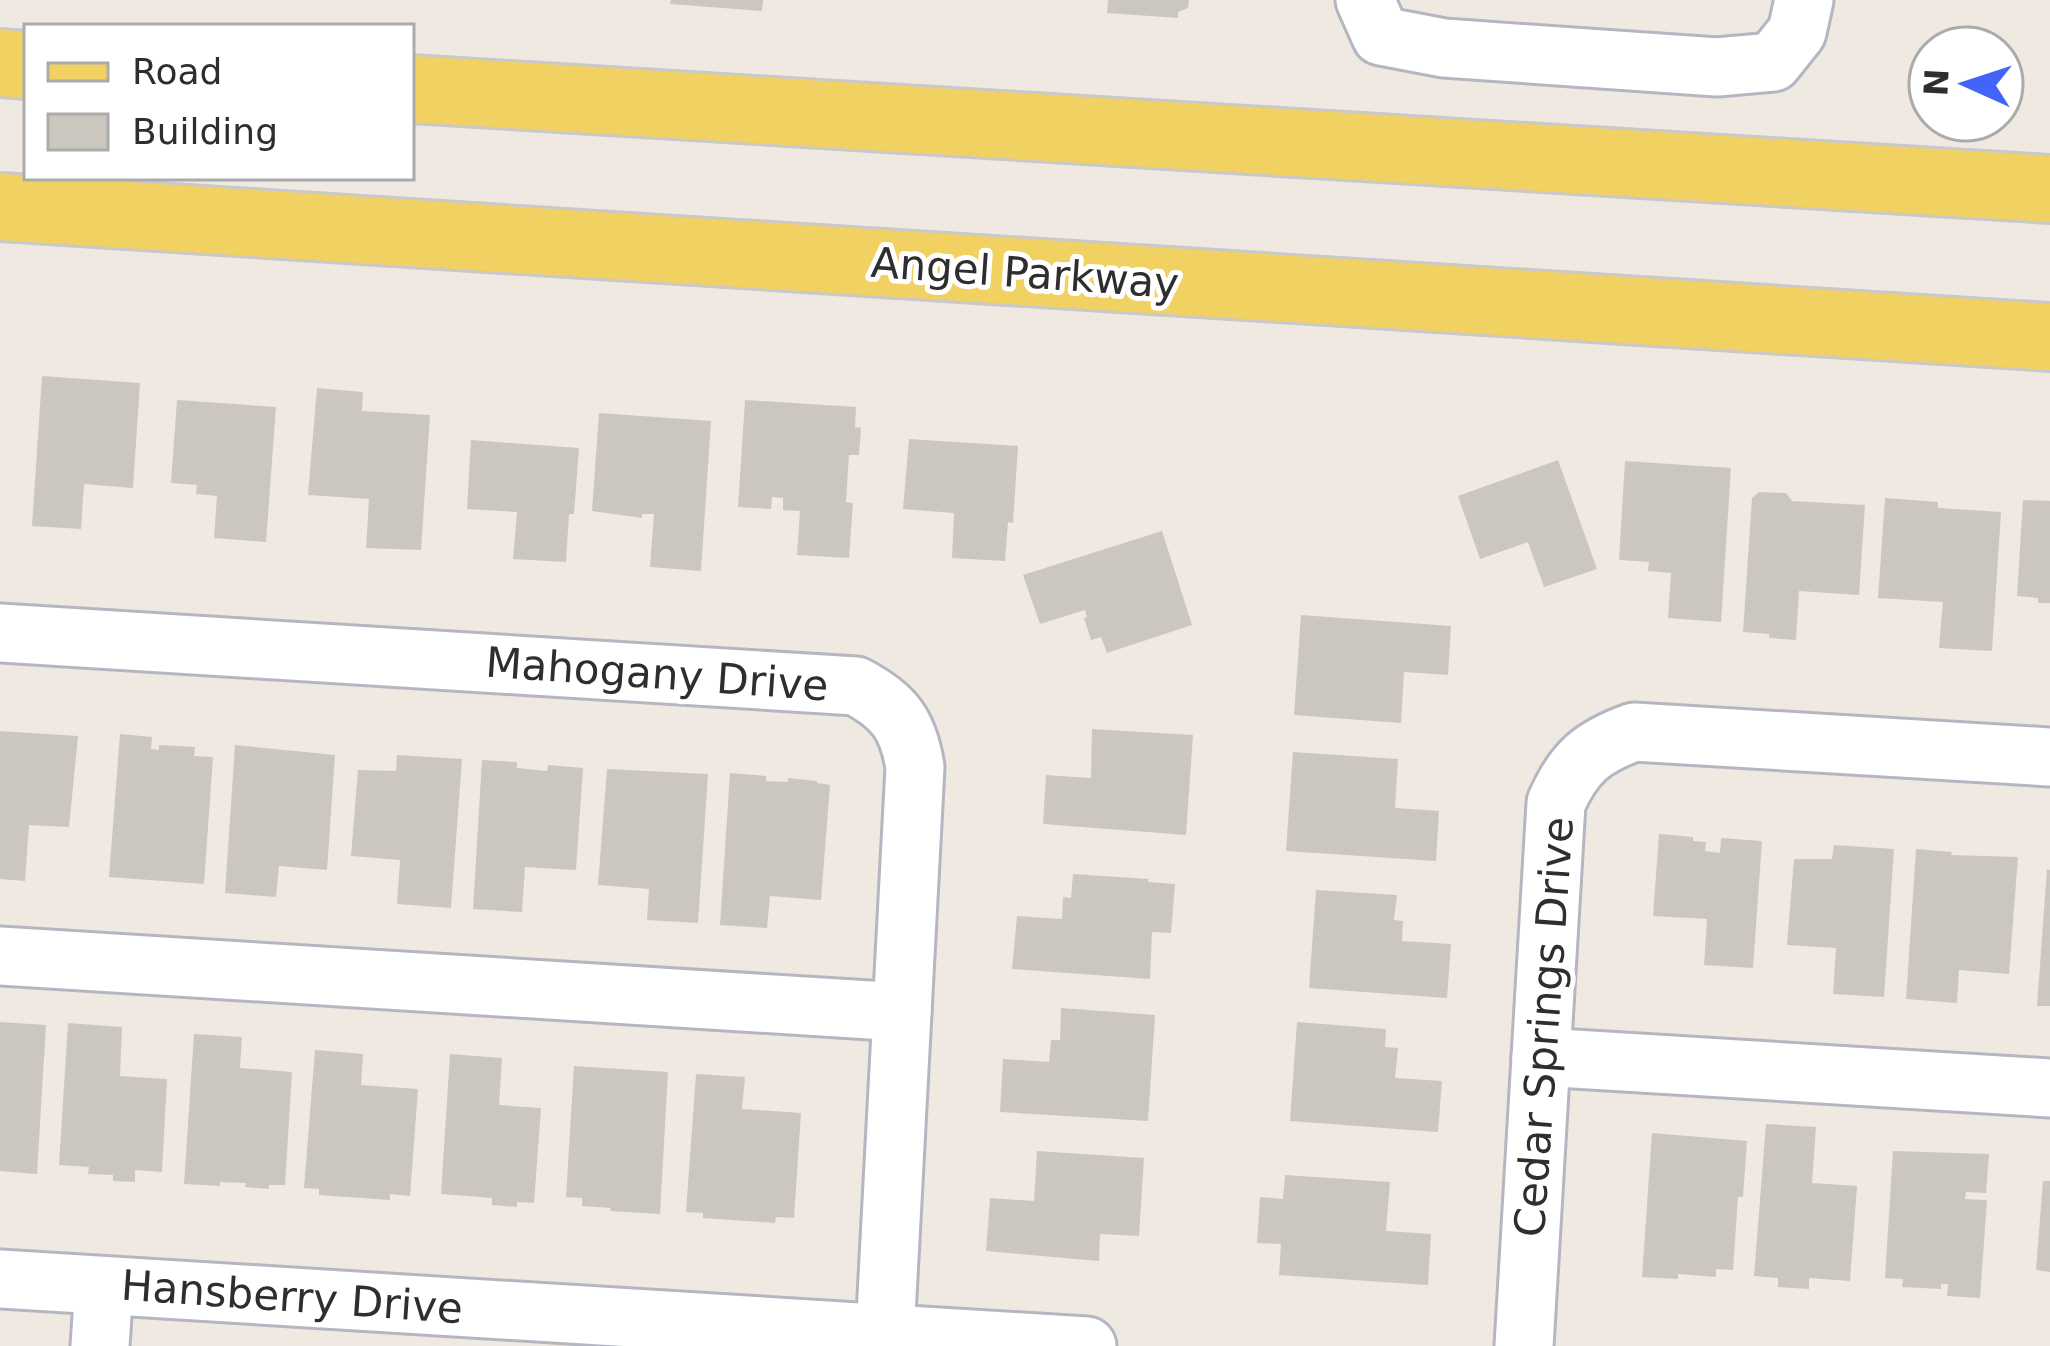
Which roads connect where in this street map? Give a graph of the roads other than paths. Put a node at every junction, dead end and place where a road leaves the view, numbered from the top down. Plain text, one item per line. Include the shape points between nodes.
1 (1365, 0) edge
2 (1804, 0) edge
3 (414, 89) edge
4 (2050, 189) edge
5 (0, 207) edge
6 (2050, 304) edge
7 (2050, 337) edge
8 (0, 633) edge
9 (2050, 757) edge
10 (0, 956) edge
11 (902, 1012) junction
12 (1541, 1057) junction
13 (2050, 1088) edge
14 (0, 1280) edge
15 (104, 1286) junction
16 (885, 1334) junction
17 (100, 1346) edge
18 (1087, 1346) edge
19 (1524, 1346) edge

1 - 2 street via 1381,36 1423,44 1717,67 1773,62 1797,32
3 - 4 main road
5 - 7 main road, Angel Parkway
6 - 7 main road
8 - 11 street, Mahogany Drive via 856,686 898,717 915,767
9 - 12 street, Cedar Springs Drive via 1634,732 1607,741 1567,778 1556,803
10 - 11 street
11 - 16 street, Mahogany Drive
12 - 13 street
12 - 19 street, Cedar Springs Drive
14 - 15 street, Hansberry Drive
15 - 16 street, Hansberry Drive
15 - 17 street
16 - 18 street, Hansberry Drive

